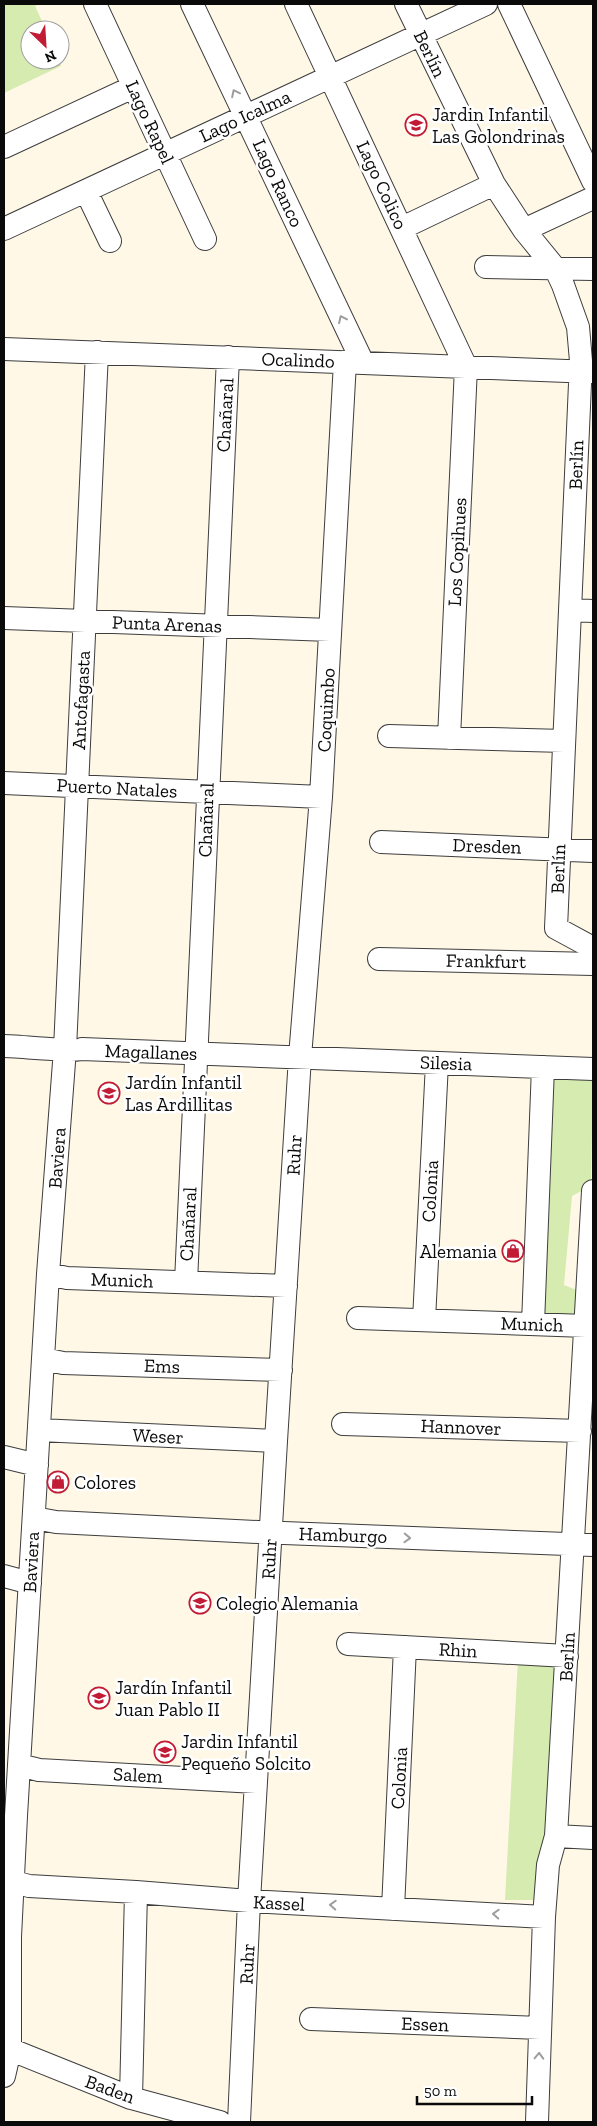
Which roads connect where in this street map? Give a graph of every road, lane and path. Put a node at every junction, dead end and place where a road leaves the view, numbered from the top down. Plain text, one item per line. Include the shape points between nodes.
1 (95, 4) edge
2 (192, 4) edge
3 (296, 4) edge
4 (406, 4) edge
5 (486, 4) edge
6 (509, 4) edge
7 (420, 34) junction
8 (331, 76) junction
9 (134, 87) junction
10 (246, 116) junction
11 (4, 147) edge
12 (165, 154) junction
13 (593, 181) edge
14 (494, 184) junction
15 (86, 190) junction
16 (593, 198) edge
17 (402, 228) junction
18 (4, 229) edge
19 (524, 230) junction
20 (205, 239) dead end
21 (110, 241) dead end
22 (486, 268) dead end
23 (555, 268) junction
24 (593, 269) edge
25 (4, 349) edge
26 (97, 352) junction
27 (228, 358) junction
28 (354, 362) junction
29 (466, 367) junction
30 (587, 371) edge
31 (584, 505) edge
32 (570, 610) junction
33 (593, 611) edge
34 (4, 618) edge
35 (84, 621) junction
36 (214, 626) junction
37 (330, 630) junction
38 (389, 736) dead end
39 (448, 738) junction
40 (564, 741) junction
41 (4, 783) edge
42 (77, 786) junction
43 (208, 793) junction
44 (321, 797) junction
45 (381, 842) dead end
46 (559, 849) junction
47 (593, 851) edge
48 (593, 948) edge
49 (380, 959) dead end
50 (593, 964) edge
51 (4, 1046) edge
52 (65, 1048) junction
53 (196, 1053) junction
54 (300, 1057) junction
55 (437, 1062) junction
56 (543, 1067) junction
57 (593, 1069) edge
58 (593, 1191) edge
59 (48, 1274) junction
60 (186, 1282) junction
61 (286, 1286) junction
62 (358, 1318) dead end
63 (424, 1320) junction
64 (533, 1324) junction
65 (586, 1326) junction
66 (44, 1359) junction
67 (281, 1370) junction
68 (343, 1424) dead end
69 (39, 1430) junction
70 (580, 1430) junction
71 (276, 1441) junction
72 (4, 1457) edge
73 (37, 1466) junction
74 (34, 1518) junction
75 (271, 1533) junction
76 (583, 1545) edge
77 (4, 1576) edge
78 (30, 1583) junction
79 (348, 1644) dead end
80 (405, 1647) junction
81 (567, 1656) junction
82 (14, 1698) edge
83 (19, 1766) junction
84 (256, 1782) junction
85 (10, 1815) edge
86 (556, 1836) junction
87 (593, 1838) edge
88 (14, 1882) junction
89 (136, 1892) junction
90 (250, 1901) junction
91 (393, 1909) junction
92 (544, 1917) junction
93 (7, 1936) edge
94 (311, 2019) dead end
95 (540, 2028) junction
96 (7, 2049) edge
97 (4, 2076) edge
98 (131, 2098) junction
99 (220, 2122) edge
100 (239, 2122) edge
101 (537, 2122) edge

1 - 9 street, Lago Rapel
10 -> 2 street, Lago Ranco
3 - 8 street, Lago Colico
4 - 7 street, Berlín
5 - 7 street, Lago Icalma
6 - 13 street
7 - 8 street, Lago Icalma
7 - 14 street, Berlín
8 - 10 street, Lago Icalma
8 - 17 street, Lago Colico
9 - 11 street
9 - 12 street, Lago Rapel
10 - 12 street, Lago Icalma
28 -> 10 street, Lago Ranco
12 - 15 street, Lago Icalma
12 - 20 street, Lago Rapel
14 - 17 street
14 - 19 street, Berlín
15 - 18 street, Lago Icalma
15 - 21 street
16 - 19 street
17 - 29 street, Lago Colico
19 - 23 street, Berlín
22 - 23 street
23 - 24 street
23 - 30 street, Berlín via 578,327
25 - 26 street, Ocalindo
26 - 27 street, Ocalindo
26 - 35 street, Antofagasta
27 - 28 street, Ocalindo
27 - 36 street, Chañaral
28 - 29 street, Ocalindo
28 - 37 street, Coquimbo
29 - 30 street, Ocalindo
29 - 39 street, Los Copihues
30 - 31 street, Berlín
31 - 32 street, Berlín
32 - 33 street
32 - 40 street, Berlín
34 - 35 street, Punta Arenas
35 - 36 street, Punta Arenas
35 - 42 street, Antofagasta
36 - 37 street, Punta Arenas
36 - 43 street, Chañaral
37 - 44 street, Coquimbo
38 - 39 street
39 - 40 street
40 - 46 street, Berlín
41 - 42 street, Puerto Natales
42 - 43 street, Puerto Natales
42 - 52 street, Antofagasta
43 - 44 street, Puerto Natales
43 - 53 street, Chañaral
44 - 54 street, Coquimbo
45 - 46 street, Dresden
46 - 47 street, Dresden
46 - 48 street, Berlín via 556,928
49 - 50 street, Frankfurt
51 - 52 street, Magallanes
52 - 53 street, Magallanes via 77,1051
52 - 59 street, Baviera
53 - 54 street, Magallanes
53 - 60 street, Chañaral
54 - 55 street, Silesia
54 - 61 street, Ruhr
55 - 56 street, Silesia
55 - 63 street, Colonia
56 - 57 street, Silesia
56 - 64 street
58 - 65 street, Berlín
59 - 60 street, Munich via 67,1278
59 - 66 street, Baviera
60 - 61 street, Munich
61 - 67 street, Ruhr
62 - 63 street, Munich
63 - 64 street, Munich
64 - 65 street, Munich
65 - 70 street, Berlín
66 - 67 street, Ems via 63,1363
66 - 69 street, Baviera
67 - 71 street, Ruhr
68 - 70 street, Hannover
69 - 71 street, Weser
69 - 73 street, Baviera
70 - 76 street, Berlín
71 - 75 street, Ruhr
72 - 73 street
73 - 74 street, Baviera
74 - 75 street, Hamburgo via 56,1522
74 - 78 street, Baviera
75 -> 76 street, Hamburgo
75 - 84 street, Ruhr
76 - 81 street, Berlín
77 - 78 street
78 - 82 street, Baviera
79 - 80 street, Rhin
80 - 81 street, Rhin
80 - 91 street, Colonia
81 - 86 street, Berlín
82 - 83 street, Baviera
83 - 84 street, Salem via 39,1770
83 - 85 street, Baviera
84 - 90 street, Ruhr
85 - 88 street, Baviera
86 - 87 street
86 - 92 street, Berlín via 548,1865
88 - 89 street, Kassel via 29,1886
88 - 93 street, Baviera
89 - 90 street, Kassel
89 - 98 street
91 -> 90 street, Kassel
90 - 100 street, Ruhr
92 -> 91 street, Kassel
92 - 95 street, Berlín
93 - 96 street, Baviera
94 - 95 street, Essen
101 -> 95 street, Berlín
96 - 97 street, Baviera
96 - 98 street, Baden
98 - 99 street, Baden

